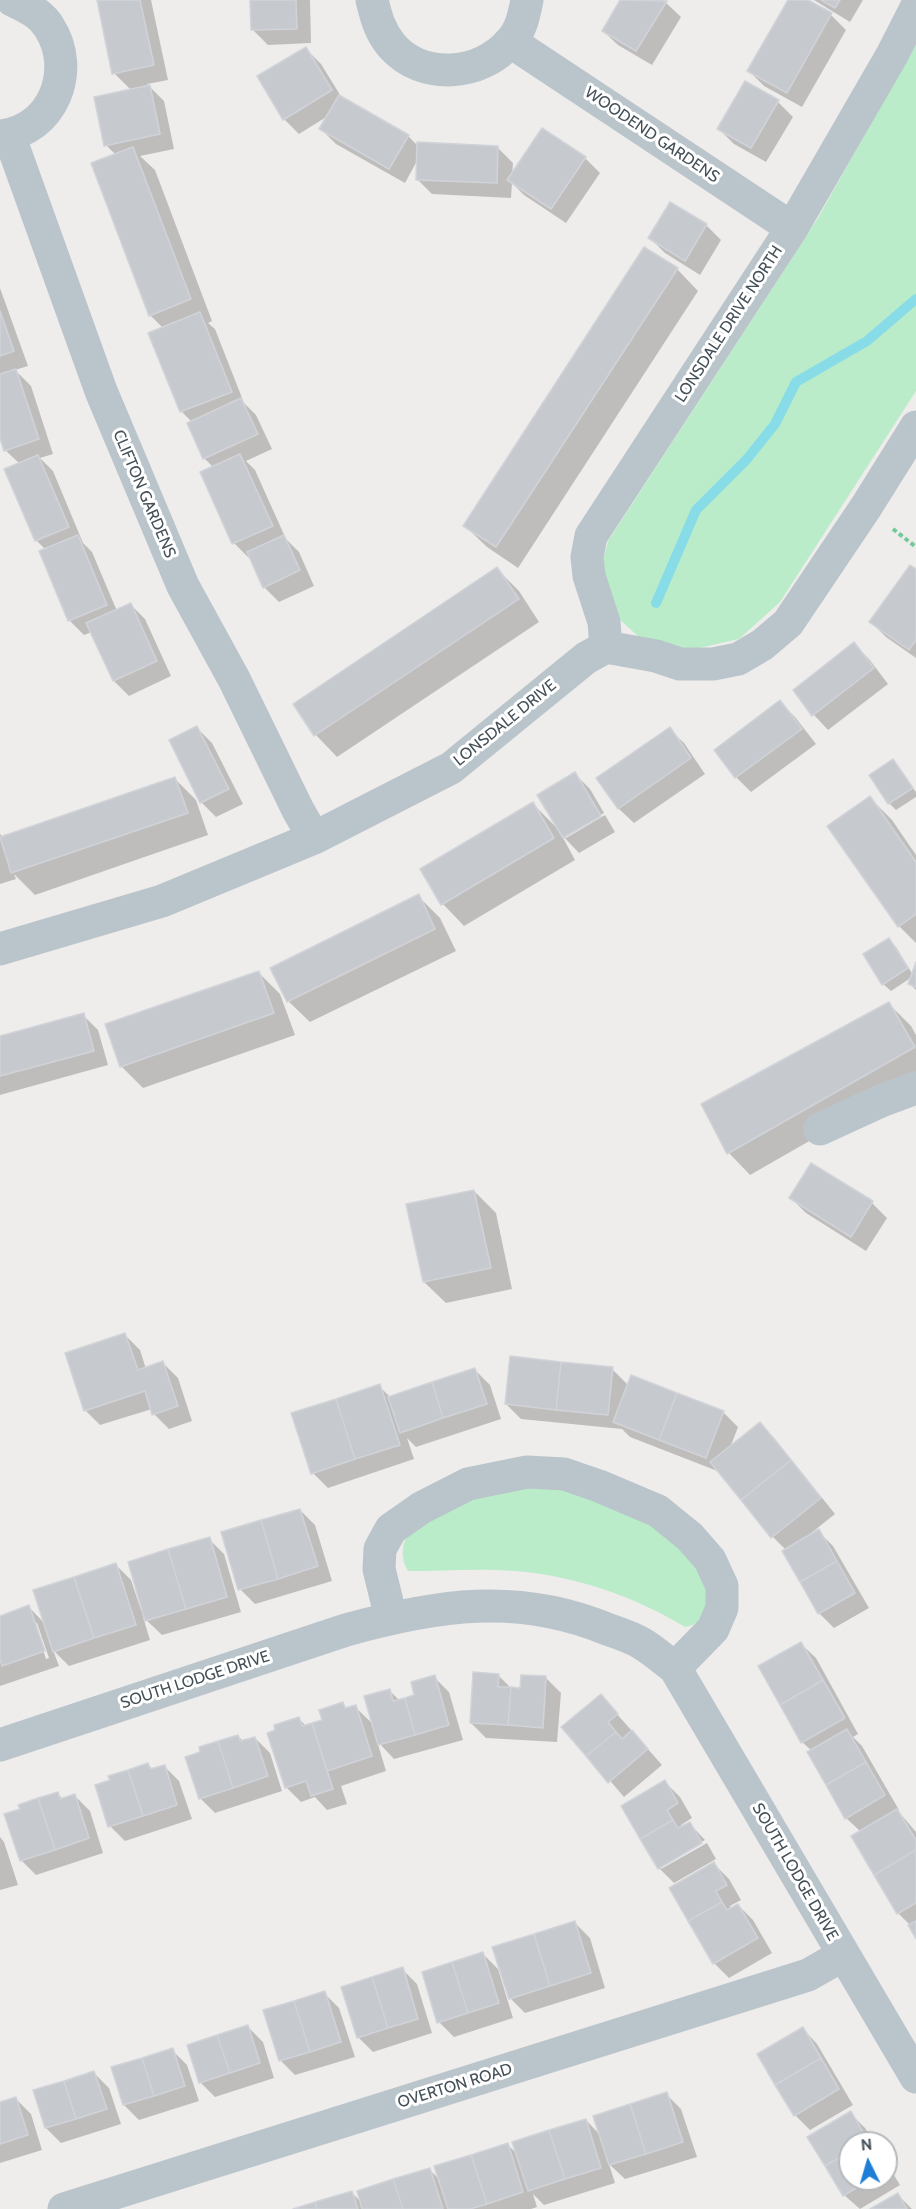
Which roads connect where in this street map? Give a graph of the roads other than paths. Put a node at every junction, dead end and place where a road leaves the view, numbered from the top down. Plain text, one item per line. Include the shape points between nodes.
1 (12, 0) edge
2 (372, 0) edge
3 (527, 0) edge
4 (916, 9) edge
5 (511, 42) junction
6 (5, 135) edge
7 (792, 228) junction
8 (916, 427) edge
9 (606, 648) junction
10 (314, 838) junction
11 (0, 949) edge
12 (916, 1088) edge
13 (820, 1129) dead end
14 (391, 1618) junction
15 (675, 1668) junction
16 (0, 1744) edge
17 (843, 1955) junction
18 (916, 2077) edge
19 (64, 2209) edge

1 - 6 street, CLIFTON GARDENS via 33,10 49,26 59,46 63,69 58,91 47,111 30,126
2 - 5 street via 378,24 393,47 414,63 439,70 466,70 491,59
3 - 5 street via 523,20
4 - 7 street, LONSDALE DRIVE NORTH
5 - 7 street, WOODEND GARDENS
6 - 10 street, CLIFTON GARDENS via 101,392 174,565
7 - 9 street, LONSDALE DRIVE NORTH via 591,536 589,576 603,622
8 - 9 street via 788,623 762,645 738,659 713,664 680,664
9 - 10 street, LONSDALE DRIVE via 585,658 451,768
10 - 11 street, LONSDALE DRIVE via 162,901
12 - 13 street
14 - 15 street, SOUTH LODGE DRIVE via 452,1606 525,1606 582,1619 631,1638
14 - 15 street via 379,1569 380,1549 391,1529 468,1484 526,1472 564,1474 658,1511 690,1537 710,1560 722,1586 722,1608 713,1629
14 - 16 street, SOUTH LODGE DRIVE
15 - 17 street, SOUTH LODGE DRIVE
17 - 18 street, SOUTH LODGE DRIVE
17 - 19 street, OVERTON ROAD via 808,1975

